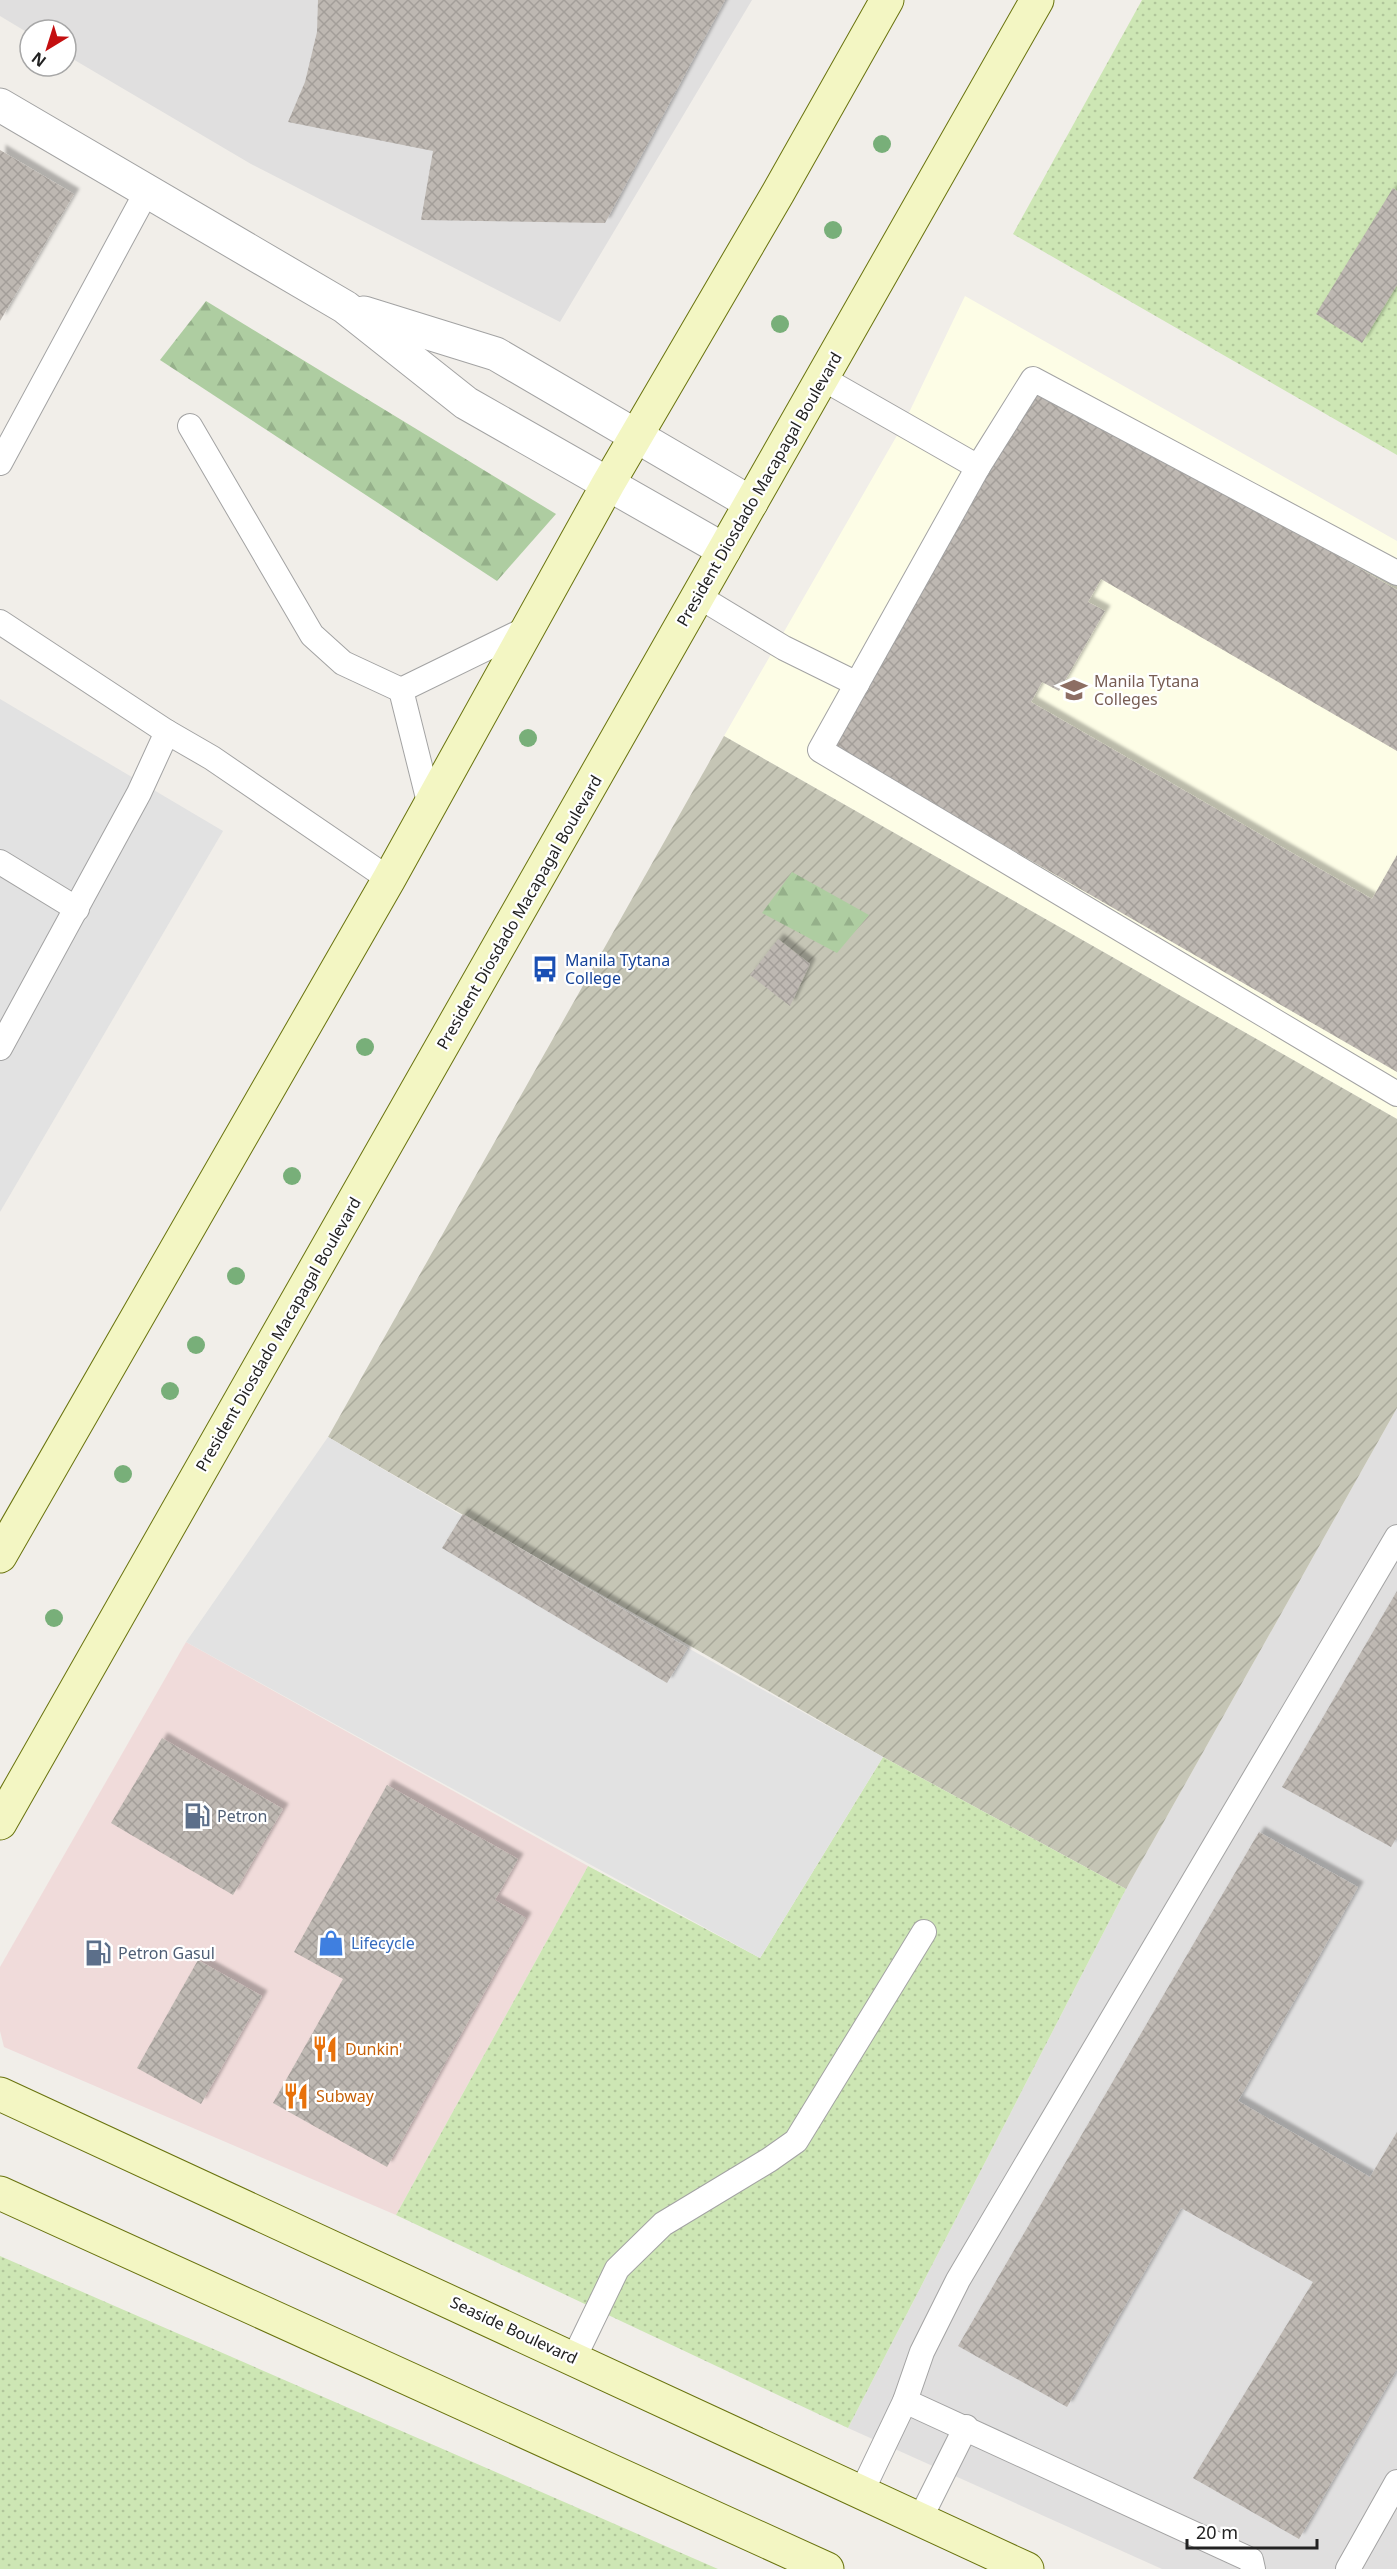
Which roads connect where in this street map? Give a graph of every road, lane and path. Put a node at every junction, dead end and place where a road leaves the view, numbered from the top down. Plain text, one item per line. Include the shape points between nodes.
1 (887, 0) edge
2 (1038, 0) edge
3 (0, 105) edge
4 (147, 191) junction
5 (345, 307) junction
6 (822, 378) junction
7 (190, 426) dead end
8 (636, 436) junction
9 (0, 463) edge
10 (978, 467) junction
11 (608, 483) junction
12 (751, 503) junction
13 (724, 550) junction
14 (1397, 573) edge
15 (698, 596) junction
16 (0, 622) edge
17 (528, 628) junction
18 (857, 684) junction
19 (401, 690) junction
20 (167, 732) junction
21 (430, 807) junction
22 (0, 862) edge
23 (389, 879) junction
24 (77, 909) junction
25 (0, 1048) edge
26 (1397, 1094) edge
27 (1397, 1537) edge
28 (0, 1556) edge
29 (0, 1824) edge
30 (924, 1932) dead end
31 (0, 2094) edge
32 (0, 2193) edge
33 (574, 2358) junction
34 (905, 2401) junction
35 (966, 2427) junction
36 (1397, 2482) edge
37 (862, 2491) junction
38 (920, 2519) junction
39 (827, 2569) edge
40 (1028, 2569) edge
41 (1253, 2569) edge
42 (1348, 2569) edge

1 - 8 main road
2 - 6 main road, President Diosdado Macapagal Boulevard
3 - 4 street
4 - 5 street
4 - 9 lane
5 - 8 street via 496,354
5 - 11 street via 466,403
6 - 10 lane
6 - 12 main road, President Diosdado Macapagal Boulevard
7 - 19 lane via 312,635 343,663
8 - 11 main road
8 - 12 street
10 - 14 lane via 1033,379
10 - 18 lane
11 - 13 street
11 - 17 main road
12 - 13 main road, President Diosdado Macapagal Boulevard
13 - 15 main road, President Diosdado Macapagal Boulevard
15 - 18 lane via 784,648
15 - 29 main road, President Diosdado Macapagal Boulevard
16 - 20 lane
17 - 19 lane
17 - 21 main road
18 - 26 lane via 820,750
19 - 21 lane
20 - 23 lane via 212,758
20 - 24 lane
21 - 23 main road
22 - 24 lane
23 - 28 main road
24 - 25 lane
27 - 34 lane via 958,2280 922,2352
30 - 33 lane via 796,2141 663,2224 617,2269
31 - 33 main road, Seaside Boulevard
32 - 39 main road
33 - 37 main road, Seaside Boulevard
34 - 35 lane
34 - 37 lane
35 - 38 lane
35 - 41 lane via 1251,2560
36 - 42 lane
37 - 38 main road, Seaside Boulevard
38 - 40 main road, Seaside Boulevard

